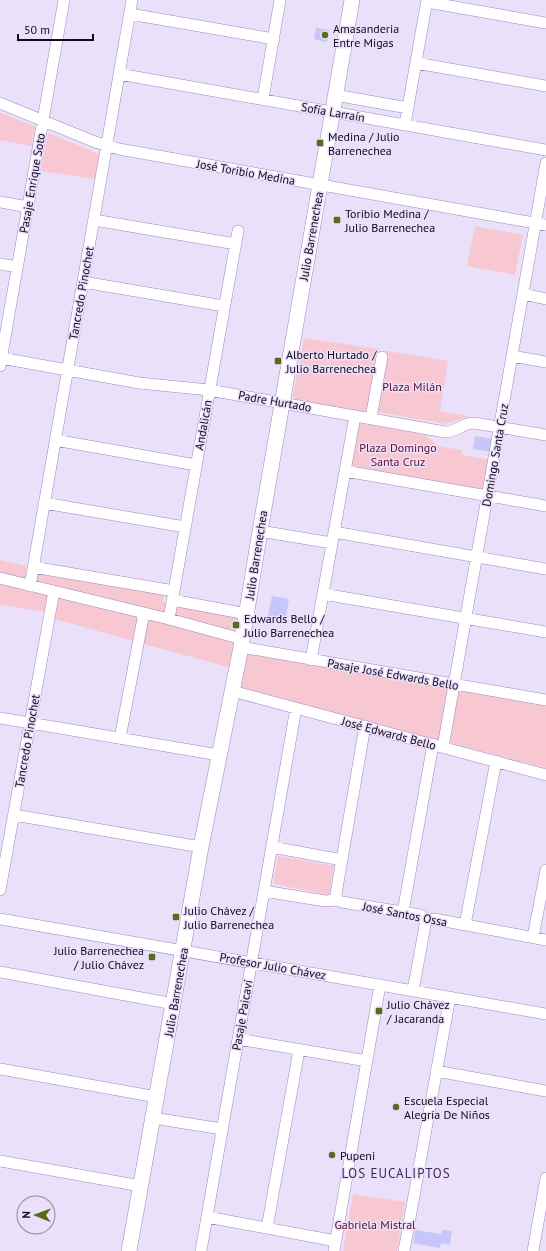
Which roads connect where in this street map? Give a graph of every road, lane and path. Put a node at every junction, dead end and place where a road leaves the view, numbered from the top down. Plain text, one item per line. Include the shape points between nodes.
1 (64, 0) edge
2 (132, 0) edge
3 (280, 0) edge
4 (352, 0) edge
5 (427, 1) edge
6 (130, 14) junction
7 (546, 23) edge
8 (274, 39) junction
9 (416, 63) junction
10 (119, 74) junction
11 (546, 86) edge
12 (335, 95) junction
13 (263, 99) junction
14 (0, 103) edge
15 (408, 108) junction
16 (332, 112) junction
17 (43, 121) junction
18 (405, 124) junction
19 (107, 146) junction
20 (546, 150) edge
21 (546, 163) edge
22 (319, 185) junction
23 (0, 202) edge
24 (28, 206) junction
25 (94, 220) junction
26 (541, 224) edge
27 (238, 231) dead end
28 (236, 244) junction
29 (0, 264) edge
30 (18, 267) junction
31 (83, 282) junction
32 (523, 294) junction
33 (546, 299) edge
34 (224, 306) junction
35 (3, 331) edge
36 (512, 356) junction
37 (382, 357) dead end
38 (1, 362) edge
39 (546, 362) edge
40 (67, 370) junction
41 (209, 390) junction
42 (282, 402) junction
43 (355, 416) junction
44 (371, 418) junction
45 (500, 428) junction
46 (546, 435) edge
47 (55, 440) junction
48 (196, 465) junction
49 (345, 471) junction
50 (488, 496) junction
51 (44, 502) junction
52 (546, 506) edge
53 (185, 527) junction
54 (260, 531) junction
55 (333, 537) junction
56 (477, 557) junction
57 (34, 567) junction
58 (546, 569) edge
59 (0, 578) edge
60 (30, 586) junction
61 (54, 591) junction
62 (323, 594) junction
63 (173, 596) junction
64 (144, 613) junction
65 (247, 614) junction
66 (466, 618) junction
67 (169, 619) junction
68 (546, 632) edge
69 (241, 643) junction
70 (311, 660) junction
71 (454, 684) junction
72 (232, 691) junction
73 (546, 700) edge
74 (296, 708) junction
75 (0, 718) edge
76 (30, 723) junction
77 (365, 726) junction
78 (120, 738) junction
79 (438, 746) junction
80 (219, 755) junction
81 (496, 761) junction
82 (546, 774) edge
83 (14, 815) junction
84 (201, 847) junction
85 (272, 847) junction
86 (342, 860) junction
87 (546, 876) edge
88 (0, 890) edge
89 (264, 891) junction
90 (337, 900) junction
91 (404, 912) junction
92 (0, 919) edge
93 (426, 920) junction
94 (465, 925) junction
95 (534, 937) junction
96 (546, 940) edge
97 (183, 950) junction
98 (252, 963) junction
99 (0, 972) edge
100 (380, 985) junction
101 (413, 991) junction
102 (450, 997) junction
103 (174, 1004) junction
104 (546, 1014) edge
105 (238, 1039) junction
106 (299, 1050) junction
107 (367, 1061) junction
108 (0, 1069) edge
109 (436, 1071) junction
110 (546, 1091) edge
111 (157, 1097) junction
112 (153, 1118) junction
113 (222, 1129) junction
114 (0, 1161) edge
115 (546, 1183) edge
116 (141, 1186) junction
117 (207, 1217) junction
118 (267, 1228) junction
119 (335, 1246) edge
120 (130, 1251) edge
121 (201, 1251) edge
122 (404, 1251) edge
123 (533, 1251) edge

1 - 17 street, Pasaje Enrique Soto
2 - 6 street, Tancredo Pinochet
3 - 8 street
4 - 12 street, Julio Barrenechea
5 - 7 street
5 - 9 street
6 - 8 street
6 - 10 street, Tancredo Pinochet
8 - 13 street
9 - 11 street
9 - 15 street
10 - 13 street, Sofía Larraín
10 - 19 street, Tancredo Pinochet
12 - 15 street, Sofía Larraín
12 - 16 street, Julio Barrenechea
13 - 16 street, Sofía Larraín
14 - 17 street, José Toribio Medina
15 - 18 street
16 - 18 street, Sofía Larraín
16 - 22 street, Julio Barrenechea
17 - 19 street, José Toribio Medina
17 - 24 street, Pasaje Enrique Soto
18 - 20 street, Sofía Larraín
19 - 22 street, José Toribio Medina
19 - 25 street, Tancredo Pinochet
21 - 26 street, Domingo Santa Cruz
22 - 26 street, José Toribio Medina
22 - 42 street, Julio Barrenechea
23 - 24 street
24 - 30 street, Pasaje Enrique Soto
25 - 28 street
25 - 31 street, Tancredo Pinochet
26 - 32 street, Domingo Santa Cruz
27 - 28 street, Andalicán
28 - 34 street, Andalicán
29 - 30 street
30 - 35 street, Pasaje Enrique Soto
31 - 34 street
31 - 40 street, Tancredo Pinochet
32 - 33 street
32 - 36 street, Domingo Santa Cruz
34 - 41 street, Andalicán
35 - 38 street, Pasaje Enrique Soto
36 - 39 street
36 - 45 street, Domingo Santa Cruz
37 - 44 street
38 - 40 street, Padre Hurtado
40 - 41 street, Padre Hurtado via 139,383
40 - 47 street, Tancredo Pinochet
41 - 42 street, Padre Hurtado
41 - 48 street, Andalicán
42 - 43 street, Padre Hurtado
42 - 54 street, Julio Barrenechea
43 - 44 street, Padre Hurtado
43 - 49 street
44 - 45 street, Padre Hurtado via 445,432 471,423
45 - 46 street, Padre Hurtado
45 - 50 street, Domingo Santa Cruz
47 - 48 street
47 - 51 street, Tancredo Pinochet
48 - 53 street, Andalicán
49 - 50 street
49 - 55 street
50 - 52 street
50 - 56 street, Domingo Santa Cruz
51 - 53 street
51 - 57 street, Tancredo Pinochet
53 - 63 street, Andalicán
54 - 55 street
54 - 65 street, Julio Barrenechea
55 - 56 street
55 - 62 street
56 - 58 street
56 - 66 street, Domingo Santa Cruz
57 - 60 street, Tancredo Pinochet
57 - 63 street
59 - 60 street
60 - 61 street
61 - 64 street
61 - 76 street, Tancredo Pinochet
62 - 66 street
62 - 70 street
63 - 65 street
63 - 67 street, Andalicán
64 - 67 street
64 - 78 street
65 - 69 street, Julio Barrenechea
66 - 68 street
66 - 71 street, Domingo Santa Cruz
67 - 69 street
69 - 70 street, Pasaje José Edwards Bello
69 - 72 street, Julio Barrenechea
70 - 71 street, Pasaje José Edwards Bello
71 - 73 street, Pasaje José Edwards Bello
71 - 79 street, Domingo Santa Cruz
72 - 74 street, José Edwards Bello
72 - 80 street, Julio Barrenechea
74 - 77 street, José Edwards Bello
74 - 85 street, Pasaje Paicaví
75 - 76 street
76 - 78 street
76 - 83 street, Tancredo Pinochet
77 - 79 street, José Edwards Bello
77 - 86 street
78 - 80 street
79 - 81 street, José Edwards Bello
79 - 91 street, Domingo Santa Cruz
80 - 84 street, Julio Barrenechea
81 - 82 street, José Edwards Bello
81 - 94 street
83 - 84 street
83 - 88 street, Tancredo Pinochet
84 - 97 street, Julio Barrenechea
85 - 86 street
85 - 89 street, Pasaje Paicaví
86 - 90 street
87 - 95 street
89 - 90 street, José Santos Ossa via 325,901
89 - 98 street, Pasaje Paicaví
90 - 91 street, José Santos Ossa
91 - 93 street, José Santos Ossa via 422,916
92 - 97 street, Profesor Julio Chávez
93 - 94 street, José Santos Ossa
93 - 101 street
94 - 95 street, José Santos Ossa
95 - 96 street, José Santos Ossa
97 - 98 street, Profesor Julio Chávez
97 - 103 street, Julio Barrenechea
98 - 100 street, Profesor Julio Chávez
98 - 105 street, Pasaje Paicaví
99 - 103 street
100 - 101 street, Profesor Julio Chávez
100 - 107 street
101 - 102 street, Profesor Julio Chávez
102 - 104 street, Profesor Julio Chávez
102 - 109 street
103 - 111 street, Julio Barrenechea
105 - 106 street
105 - 113 street, Pasaje Paicaví
106 - 107 street
106 - 118 street
107 - 119 street
108 - 111 street
109 - 110 street
109 - 122 street
111 - 112 street, Julio Barrenechea
112 - 113 street
112 - 116 street, Julio Barrenechea
113 - 117 street, Pasaje Paicaví
114 - 116 street
115 - 123 street
116 - 120 street, Julio Barrenechea
117 - 118 street
117 - 121 street, Pasaje Paicaví
118 - 119 street

